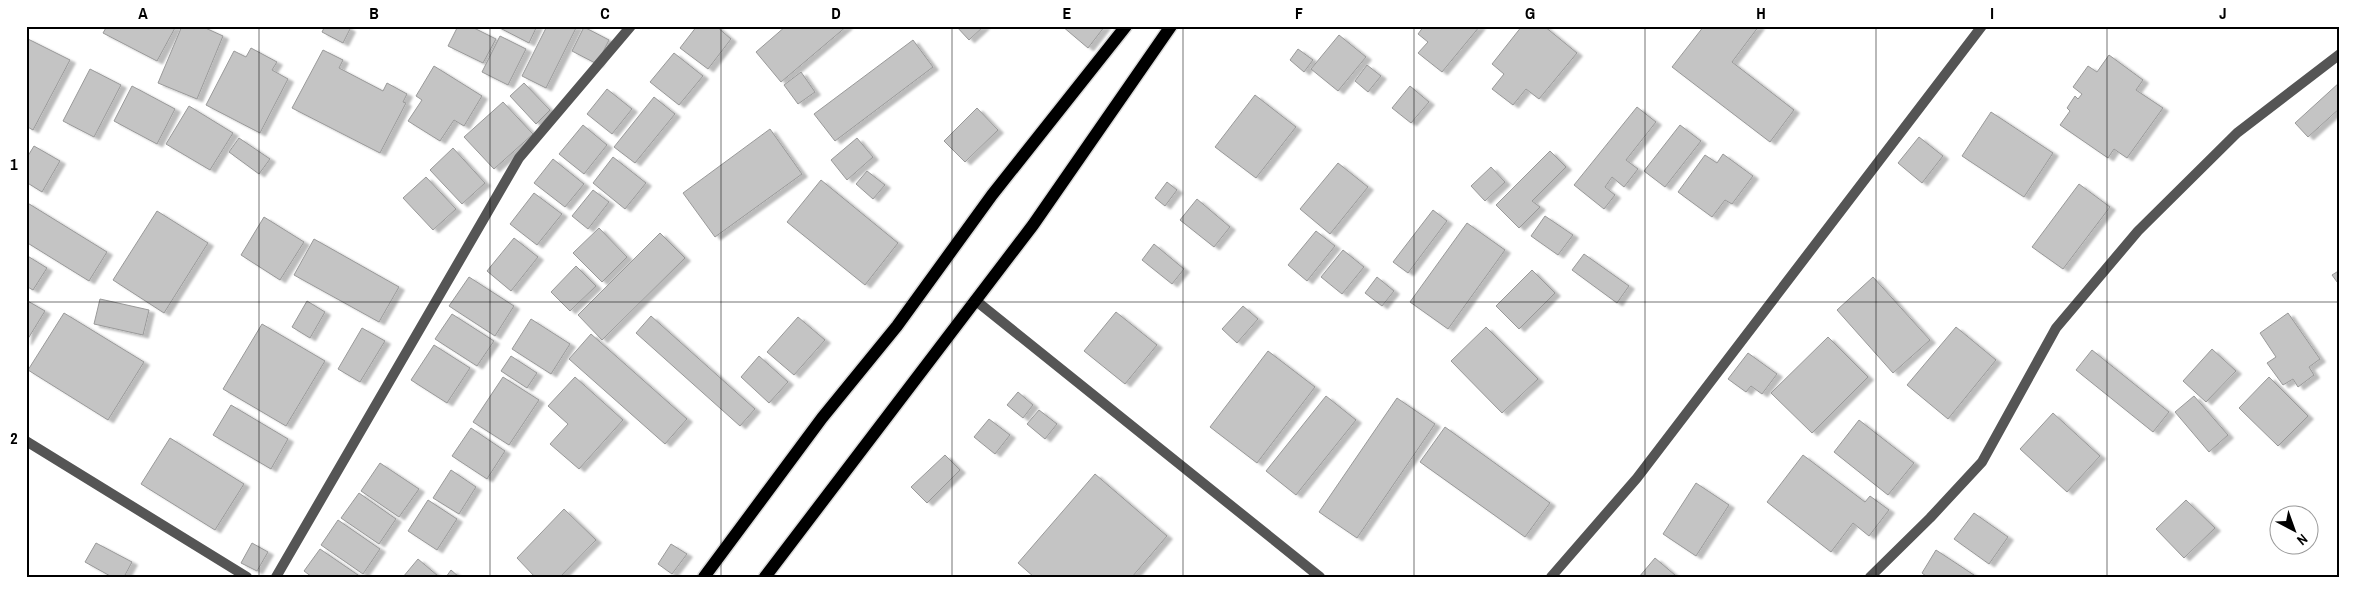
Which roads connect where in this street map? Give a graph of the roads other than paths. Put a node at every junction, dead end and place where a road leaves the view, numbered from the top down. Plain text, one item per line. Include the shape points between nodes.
1 (631, 26) edge
2 (1126, 26) edge
3 (1171, 26) edge
4 (1982, 26) edge
5 (2340, 54) edge
6 (975, 300) junction
7 (26, 441) edge
8 (247, 577) edge
9 (276, 577) edge
10 (704, 577) edge
11 (765, 577) edge
12 (1320, 577) edge
13 (1551, 577) edge
14 (1870, 577) edge

1 - 9 street via 518,158
2 - 10 main road via 992,194 897,326 822,418
3 - 6 main road via 1033,225
4 - 13 street via 1637,478
5 - 14 street via 2237,133 2138,231 2056,328 1982,462
6 - 11 main road
6 - 12 street
7 - 8 street

